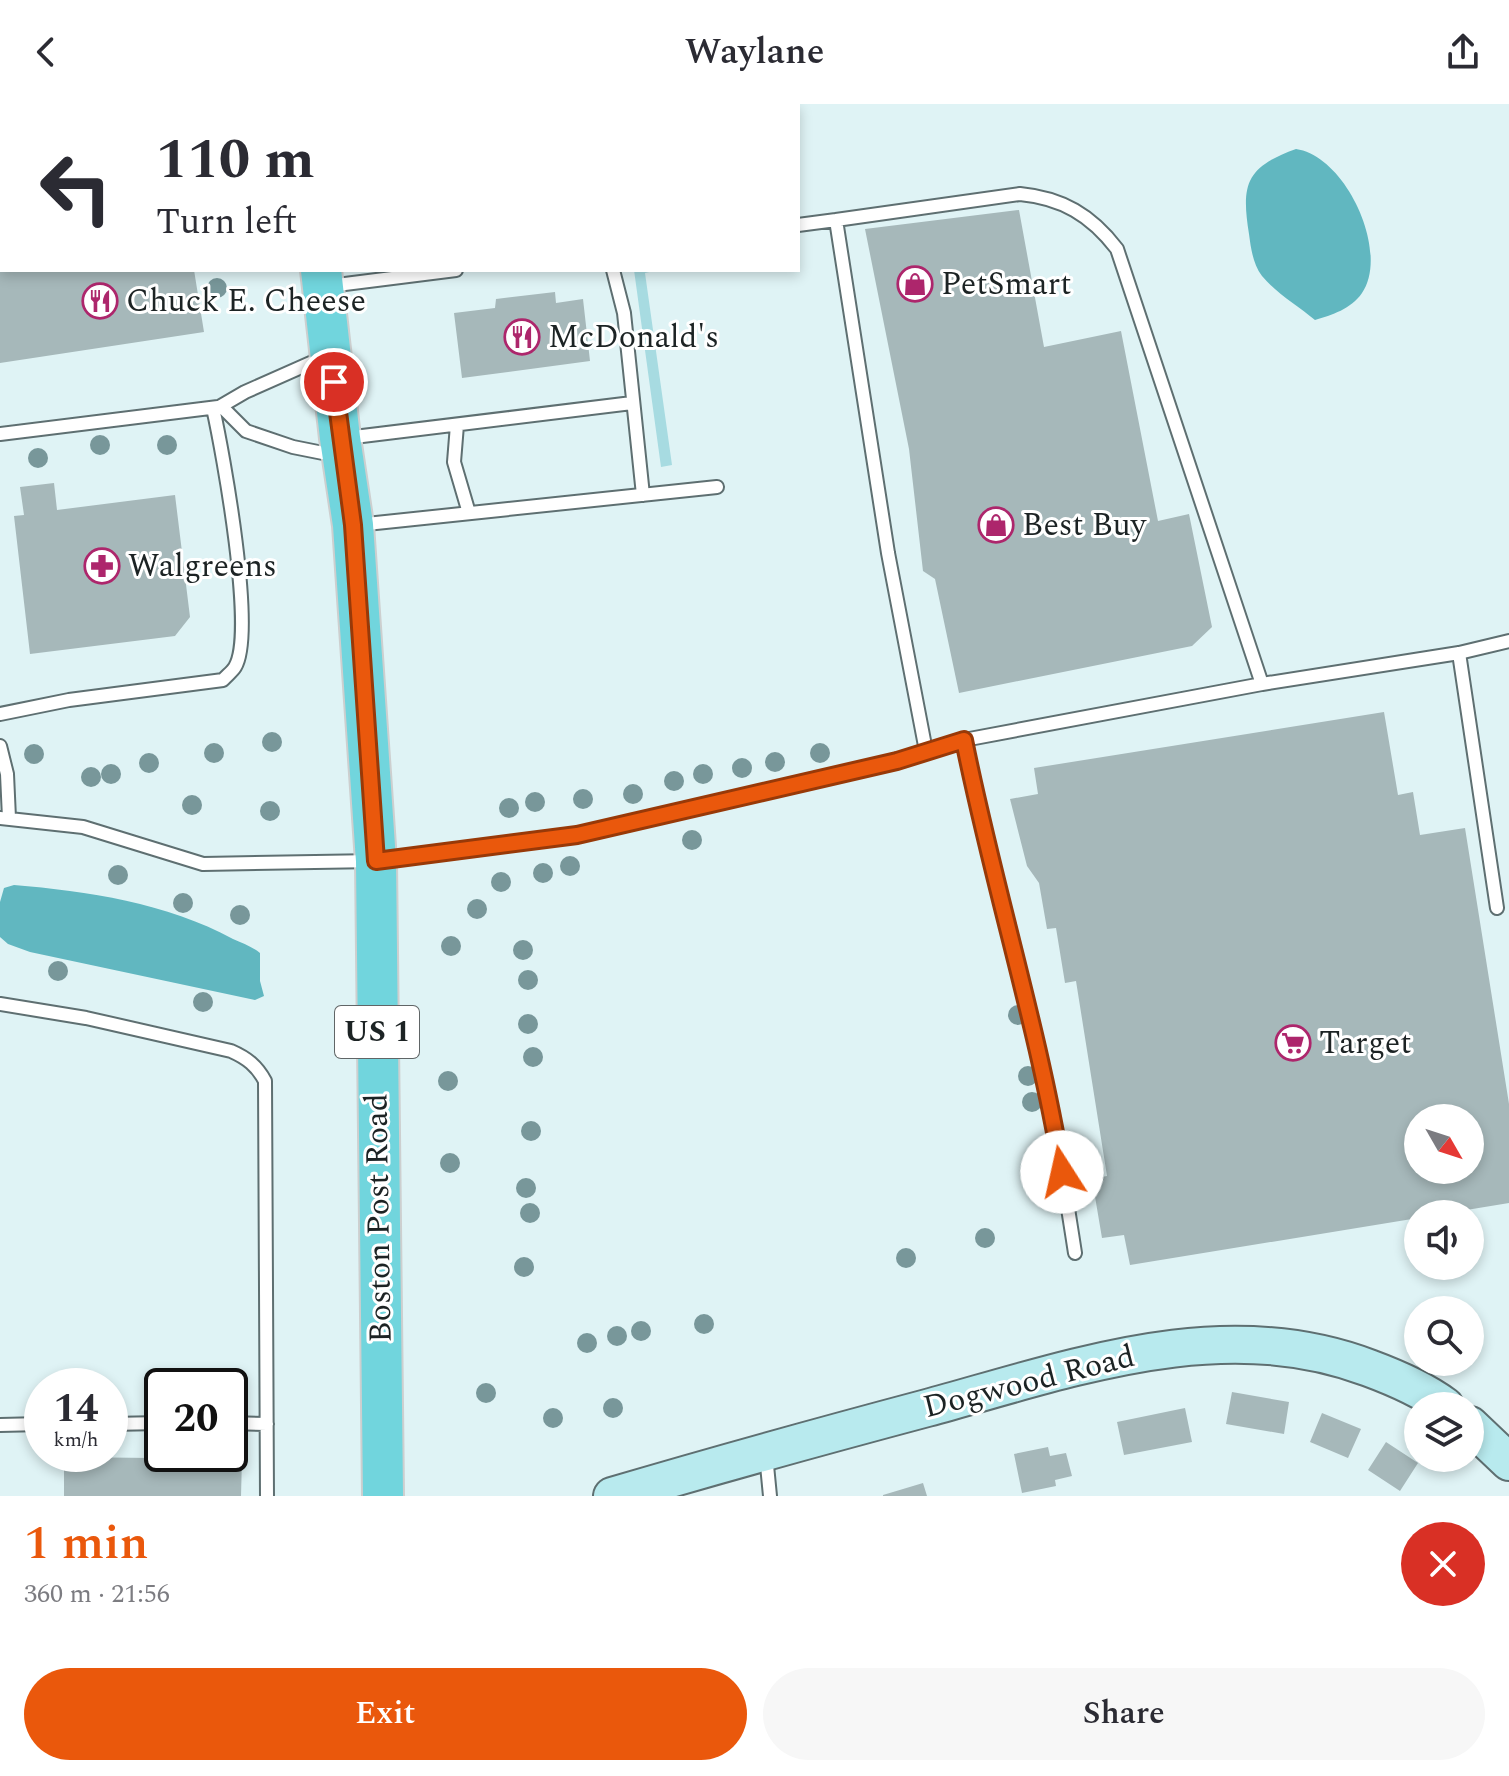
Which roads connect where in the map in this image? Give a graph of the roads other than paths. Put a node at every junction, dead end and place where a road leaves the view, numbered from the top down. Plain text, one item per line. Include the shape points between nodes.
1 (836, 220) junction
2 (800, 225) edge
3 (426, 272) edge
4 (614, 272) edge
5 (322, 279) edge
6 (331, 354) junction
7 (632, 403) junction
8 (217, 407) junction
9 (457, 425) junction
10 (0, 434) edge
11 (341, 448) junction
12 (717, 487) dead end
13 (643, 495) junction
14 (469, 513) junction
15 (353, 525) junction
16 (1509, 641) edge
17 (1459, 653) junction
18 (1262, 684) junction
19 (0, 714) edge
20 (964, 740) junction
21 (0, 746) edge
22 (926, 751) junction
23 (4, 818) edge
24 (376, 861) junction
25 (1497, 908) dead end
26 (0, 1004) edge
27 (1075, 1253) dead end
28 (1421, 1392) edge
29 (248, 1423) edge
30 (24, 1424) edge
31 (267, 1424) junction
32 (0, 1425) edge
33 (1484, 1438) edge
34 (765, 1451) junction
35 (1509, 1462) edge
36 (267, 1496) edge
37 (383, 1496) edge
38 (612, 1496) edge
39 (770, 1496) edge

1 - 2 lane
1 - 18 lane via 1020,194 1073,208 1104,231 1117,249
1 - 22 lane via 888,553
3 - 5 lane
4 - 7 lane via 624,313
5 - 6 main road, Boston Post Road / US 1
6 - 8 lane
6 - 11 main road, Boston Post Road / US 1
7 - 9 lane
7 - 13 lane
8 - 10 lane
8 - 11 lane via 246,431 293,447
8 - 19 lane via 241,583 236,666 223,680
9 - 11 lane
9 - 14 lane via 454,462
11 - 15 main road, Boston Post Road / US 1
12 - 13 lane
13 - 14 lane
14 - 15 lane
15 - 24 main road, Boston Post Road / US 1
16 - 17 lane
17 - 18 lane
17 - 25 lane
18 - 20 lane
20 - 22 lane
20 - 27 lane via 1038,1044
21 - 23 lane via 7,774
22 - 24 lane via 577,835
23 - 24 lane via 83,827 203,864
24 - 37 main road, Boston Post Road / US 1
26 - 31 lane via 231,1051 258,1068 267,1097
28 - 34 street, Dogwood Road via 1351,1361 1308,1350 1179,1346 1080,1366
29 - 31 lane
30 - 32 lane
31 - 36 lane
33 - 35 street
34 - 38 street, Dogwood Road
34 - 39 lane

